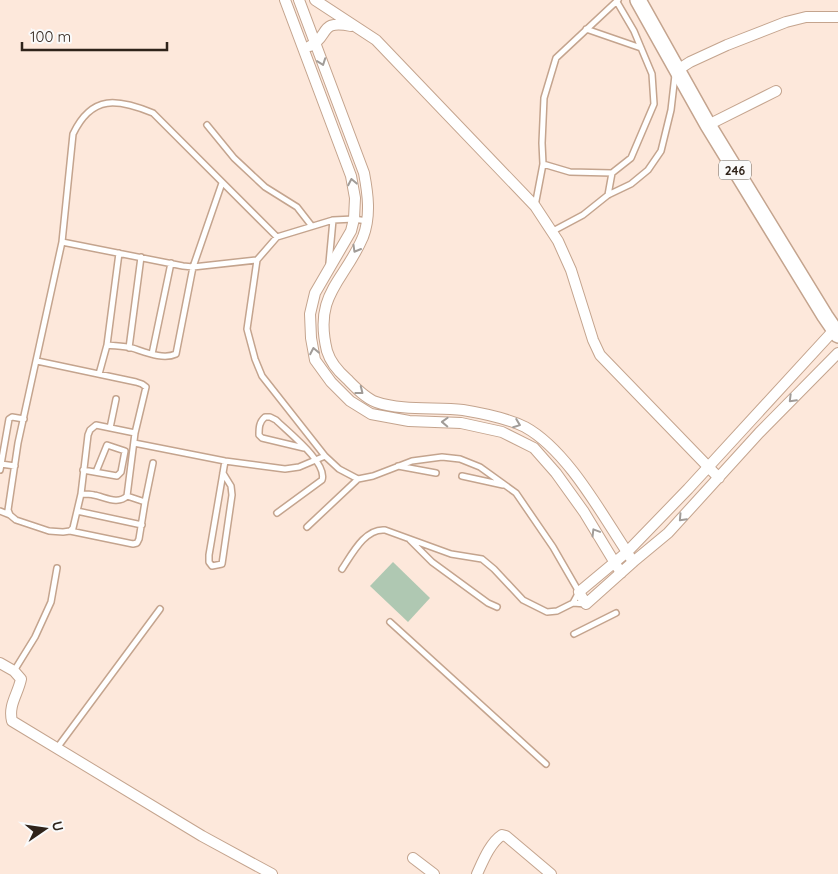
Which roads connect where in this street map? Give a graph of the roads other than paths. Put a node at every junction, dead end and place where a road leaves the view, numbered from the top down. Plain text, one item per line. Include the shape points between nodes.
1 (285, 0) edge
2 (299, 0) edge
3 (314, 0) edge
4 (638, 0) edge
5 (617, 1) edge
6 (838, 17) edge
7 (356, 27) junction
8 (586, 29) junction
9 (315, 44) junction
10 (641, 48) junction
11 (303, 49) junction
12 (676, 71) junction
13 (776, 91) dead end
14 (206, 125) dead end
15 (708, 125) junction
16 (543, 164) junction
17 (612, 173) junction
18 (222, 183) junction
19 (608, 196) junction
20 (535, 206) junction
21 (354, 218) junction
22 (333, 220) junction
23 (367, 221) junction
24 (311, 225) junction
25 (553, 231) junction
26 (277, 237) junction
27 (62, 242) junction
28 (119, 253) junction
29 (141, 257) junction
30 (256, 260) junction
31 (171, 263) junction
32 (193, 266) junction
33 (330, 268) junction
34 (836, 333) edge
35 (107, 345) junction
36 (129, 348) junction
37 (838, 353) edge
38 (152, 354) junction
39 (37, 361) junction
40 (99, 374) junction
41 (116, 399) dead end
42 (24, 419) junction
43 (110, 428) junction
44 (135, 433) junction
45 (134, 443) junction
46 (304, 448) junction
47 (325, 456) junction
48 (316, 460) junction
49 (225, 461) junction
50 (153, 463) dead end
51 (15, 466) junction
52 (398, 466) junction
53 (0, 467) edge
54 (709, 467) junction
55 (84, 470) junction
56 (96, 472) junction
57 (223, 473) junction
58 (436, 473) dead end
59 (462, 476) dead end
60 (719, 478) junction
61 (358, 479) junction
62 (505, 486) junction
63 (81, 494) junction
64 (127, 496) junction
65 (145, 502) junction
66 (0, 512) edge
67 (77, 512) junction
68 (277, 513) dead end
69 (10, 515) junction
70 (142, 525) junction
71 (307, 527) dead end
72 (70, 531) junction
73 (408, 538) junction
74 (627, 552) junction
75 (614, 562) junction
76 (633, 562) junction
77 (57, 568) dead end
78 (342, 569) dead end
79 (621, 573) junction
80 (579, 592) junction
81 (573, 603) junction
82 (586, 604) junction
83 (497, 607) dead end
84 (160, 609) dead end
85 (616, 613) dead end
86 (390, 622) dead end
87 (574, 634) dead end
88 (0, 663) edge
89 (14, 671) junction
90 (56, 748) junction
91 (546, 764) dead end
92 (413, 858) dead end
93 (272, 874) edge
94 (434, 874) edge
95 (477, 874) edge
96 (551, 874) edge

1 - 11 street
2 - 9 street
3 - 7 street
4 - 12 main road, 246
5 - 8 lane
5 - 10 lane
6 - 12 street via 806,17 786,22 727,45
7 - 9 street via 337,23 327,27
7 - 20 street via 376,40
8 - 10 lane
8 - 16 lane via 556,58 544,98
9 - 11 street
9 -> 23 street via 364,173 368,196
10 - 17 lane via 652,74 654,104 631,158
21 -> 11 street via 351,176
12 - 15 main road, 246
12 - 19 lane via 662,152 631,184
13 - 15 street
14 - 24 lane via 234,158 265,187 297,207
15 - 34 main road, 246
16 - 17 lane via 570,172
16 - 20 lane
17 - 19 lane
18 - 26 lane
18 - 27 lane via 153,112 120,102 102,104 83,118 73,134
18 - 32 lane
19 - 25 lane
20 - 25 street
21 - 22 lane
21 - 23 lane
21 - 33 street via 346,241
22 - 24 lane
22 - 33 lane
23 -> 74 street via 358,246 328,298 324,315 328,354 341,373 376,402 409,408 463,410 525,428 545,441 570,468
24 - 26 lane
25 - 54 street via 571,270 600,355
26 - 30 lane
27 - 28 lane
27 - 39 lane
28 - 29 lane
28 - 35 lane
29 - 31 lane
29 - 36 lane
30 - 32 lane
30 - 47 lane via 247,329 255,359 262,376
31 - 32 lane
31 - 38 lane
32 - 38 lane via 177,352 173,356
75 -> 33 street via 584,512 534,448 502,432 461,422 409,421 371,414 350,401 331,382 315,360 310,314 315,293
34 - 54 street
35 - 36 lane
35 - 40 lane
36 - 38 lane
37 -> 60 street
39 - 40 lane
39 - 42 lane
40 - 44 lane via 146,387
41 - 43 lane
42 - 51 lane
42 - 53 lane via 9,419
43 - 44 lane
43 - 55 lane via 96,425 90,430
44 - 45 lane
45 - 49 lane
45 - 64 lane
46 - 46 lane via 262,438 259,436 262,420 265,417 276,420
46 - 48 lane
47 - 48 lane
47 - 61 lane via 339,469
48 - 49 lane via 285,469
48 - 68 lane via 323,474 322,480
49 - 57 lane
50 - 65 lane
51 - 53 lane
51 - 69 lane via 8,504
52 - 58 lane
52 - 61 lane
52 - 62 lane via 412,460 460,459 480,467
54 - 60 street
54 - 74 street
55 - 56 lane
55 - 63 lane
56 - 56 lane via 120,474 125,451 107,445
57 - 57 lane via 209,555 212,566 222,564 232,495
59 - 62 lane
60 -> 76 street via 668,533
61 - 71 lane
62 - 80 lane via 521,501
63 - 64 lane via 118,501
63 - 67 lane
64 - 65 lane
65 - 70 lane
66 - 69 lane
67 - 70 lane
67 - 72 lane
69 - 72 lane via 24,524 49,531
70 - 72 lane via 139,539 133,544
73 - 78 lane via 376,529
73 - 81 lane via 451,554 482,559 523,600 547,612
73 - 83 lane via 432,562
74 - 75 street
74 - 76 street
75 - 79 street
75 - 80 street
76 - 79 street
77 - 89 lane via 51,602
79 - 82 street
80 - 81 lane
80 - 82 street
81 - 82 lane
84 - 90 lane
85 - 87 lane
86 - 91 lane
88 - 89 street
89 - 90 street via 21,679 12,703 12,721
90 - 93 street
92 - 94 street
95 - 96 street via 484,856 502,835

